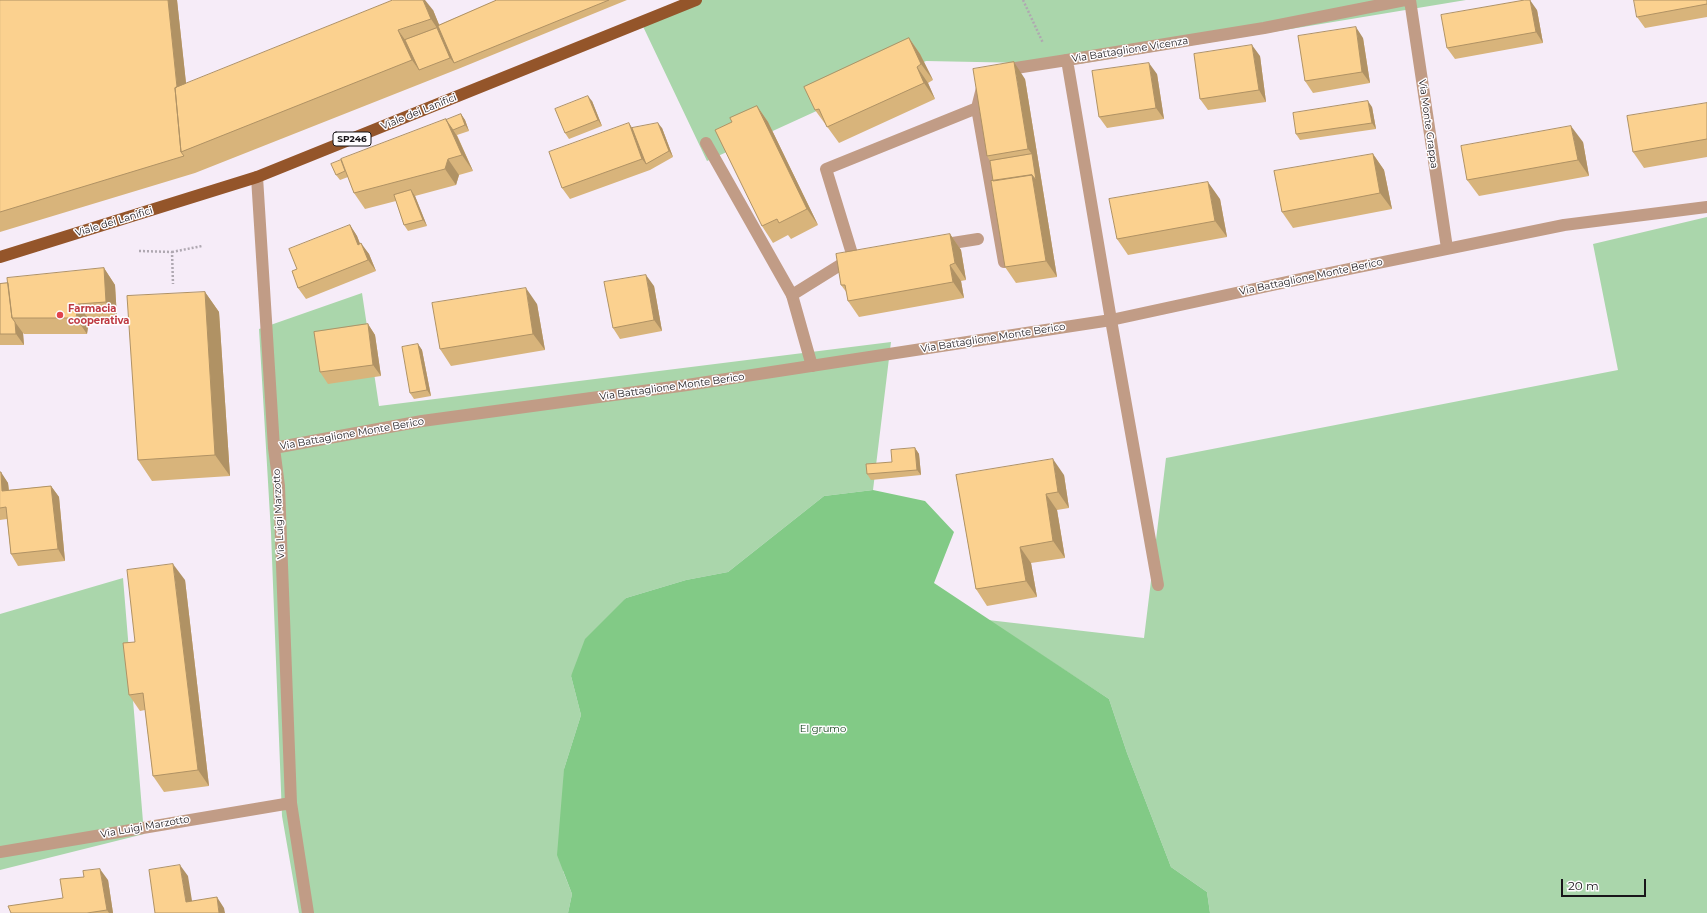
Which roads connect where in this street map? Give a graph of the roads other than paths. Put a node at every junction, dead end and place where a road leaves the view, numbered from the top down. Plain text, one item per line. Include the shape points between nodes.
1 (696, 0) edge
2 (1405, 0) edge
3 (1410, 0) edge
4 (1067, 60) junction
5 (977, 108) junction
6 (706, 143) dead end
7 (257, 178) junction
8 (1707, 207) edge
9 (978, 239) dead end
10 (931, 246) edge
11 (1447, 248) junction
12 (868, 255) edge
13 (0, 257) edge
14 (853, 258) junction
15 (1004, 262) edge
16 (792, 295) junction
17 (1111, 320) junction
18 (812, 366) junction
19 (274, 448) junction
20 (1158, 585) dead end
21 (291, 803) junction
22 (0, 852) edge
23 (308, 913) edge

1 - 7 main road, Viale dei Lanifici / SP246
2 - 4 street, Via Battaglione Vicenza via 1264,28
3 - 11 street, Via Monte Grappa
4 - 5 street via 989,76
4 - 17 street, Via Battaglione Vicenza
5 - 14 street via 826,169
5 - 15 street
6 - 16 street
7 - 13 main road, Viale dei Lanifici / SP246
7 - 19 street, Via Luigi Marzotto
8 - 11 street, Via Battaglione Monte Berico via 1564,225
9 - 10 street
11 - 17 street, Via Battaglione Monte Berico
12 - 14 street
14 - 16 street
16 - 18 street
17 - 18 street, Via Battaglione Monte Berico
17 - 20 street, Via Battaglione Vicenza
18 - 19 street, Via Battaglione Monte Berico via 422,421
19 - 21 street, Via Luigi Marzotto via 279,486
21 - 22 street, Via Luigi Marzotto
21 - 23 street, Via Luigi Marzotto

